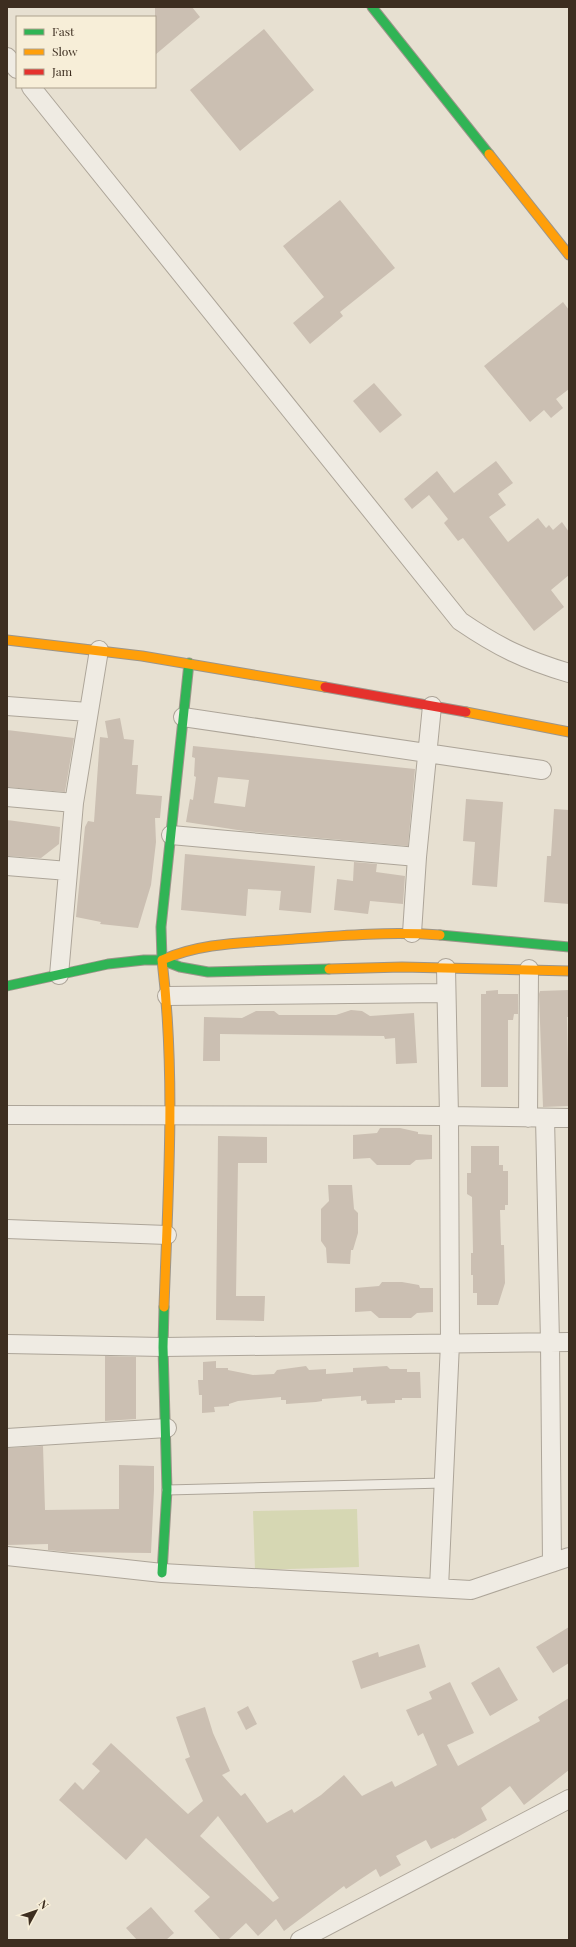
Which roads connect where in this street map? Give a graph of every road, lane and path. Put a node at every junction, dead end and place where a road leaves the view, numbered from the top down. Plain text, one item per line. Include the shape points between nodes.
1 (372, 7) edge
2 (7, 57) edge
3 (16, 68) edge
4 (32, 88) edge
5 (569, 255) edge
6 (7, 640) edge
7 (99, 650) junction
8 (189, 663) junction
9 (569, 673) edge
10 (7, 706) edge
11 (432, 706) junction
12 (88, 712) junction
13 (183, 717) junction
14 (569, 732) edge
15 (427, 752) junction
16 (542, 770) dead end
17 (7, 797) edge
18 (74, 803) junction
19 (170, 835) junction
20 (417, 857) junction
21 (7, 866) edge
22 (68, 871) junction
23 (412, 933) junction
24 (569, 947) edge
25 (162, 960) junction
26 (446, 968) junction
27 (529, 969) junction
28 (569, 971) edge
29 (59, 975) junction
30 (7, 986) edge
31 (446, 993) junction
32 (167, 996) junction
33 (7, 1115) edge
34 (171, 1115) junction
35 (449, 1116) junction
36 (536, 1118) junction
37 (569, 1118) edge
38 (7, 1229) edge
39 (166, 1234) junction
40 (550, 1342) junction
41 (569, 1342) edge
42 (450, 1343) junction
43 (7, 1344) edge
44 (162, 1347) junction
45 (167, 1428) junction
46 (7, 1438) edge
47 (444, 1483) junction
48 (168, 1490) junction
49 (7, 1556) edge
50 (569, 1557) edge
51 (552, 1562) junction
52 (162, 1573) junction
53 (439, 1588) junction
54 (569, 1799) edge
55 (300, 1940) edge

1 - 5 street
2 - 3 street
4 - 9 street via 460,621 513,654
6 - 7 street
7 - 8 street
7 - 12 street
8 - 11 street
8 - 13 street
10 - 12 street
11 - 14 street
11 - 15 street
12 - 18 street
13 - 15 street
13 - 19 street
15 - 16 street
15 - 20 street
17 - 18 street
18 - 22 street
19 - 20 street
19 - 25 street via 162,909
20 - 23 street
21 - 22 street
22 - 29 street
23 - 24 street
23 - 25 street via 345,934 207,946 180,952
25 - 26 street via 180,967 208,972
25 - 29 street via 126,961
25 - 32 street
26 - 27 street
26 - 31 street
27 - 28 street
27 - 36 street
29 - 30 street
31 - 32 street
31 - 35 street
32 - 34 street
33 - 34 street
34 - 35 street
34 - 39 street
35 - 36 street
35 - 42 street
36 - 37 street
36 - 40 street
38 - 39 street
39 - 44 street
40 - 41 street
40 - 42 street
40 - 51 street
42 - 44 street
42 - 47 street
43 - 44 street
44 - 45 street
45 - 46 street
45 - 48 street
47 - 48 lane
47 - 53 street
48 - 52 street
49 - 52 street
50 - 51 street
51 - 53 street via 471,1590
52 - 53 street
54 - 55 street

